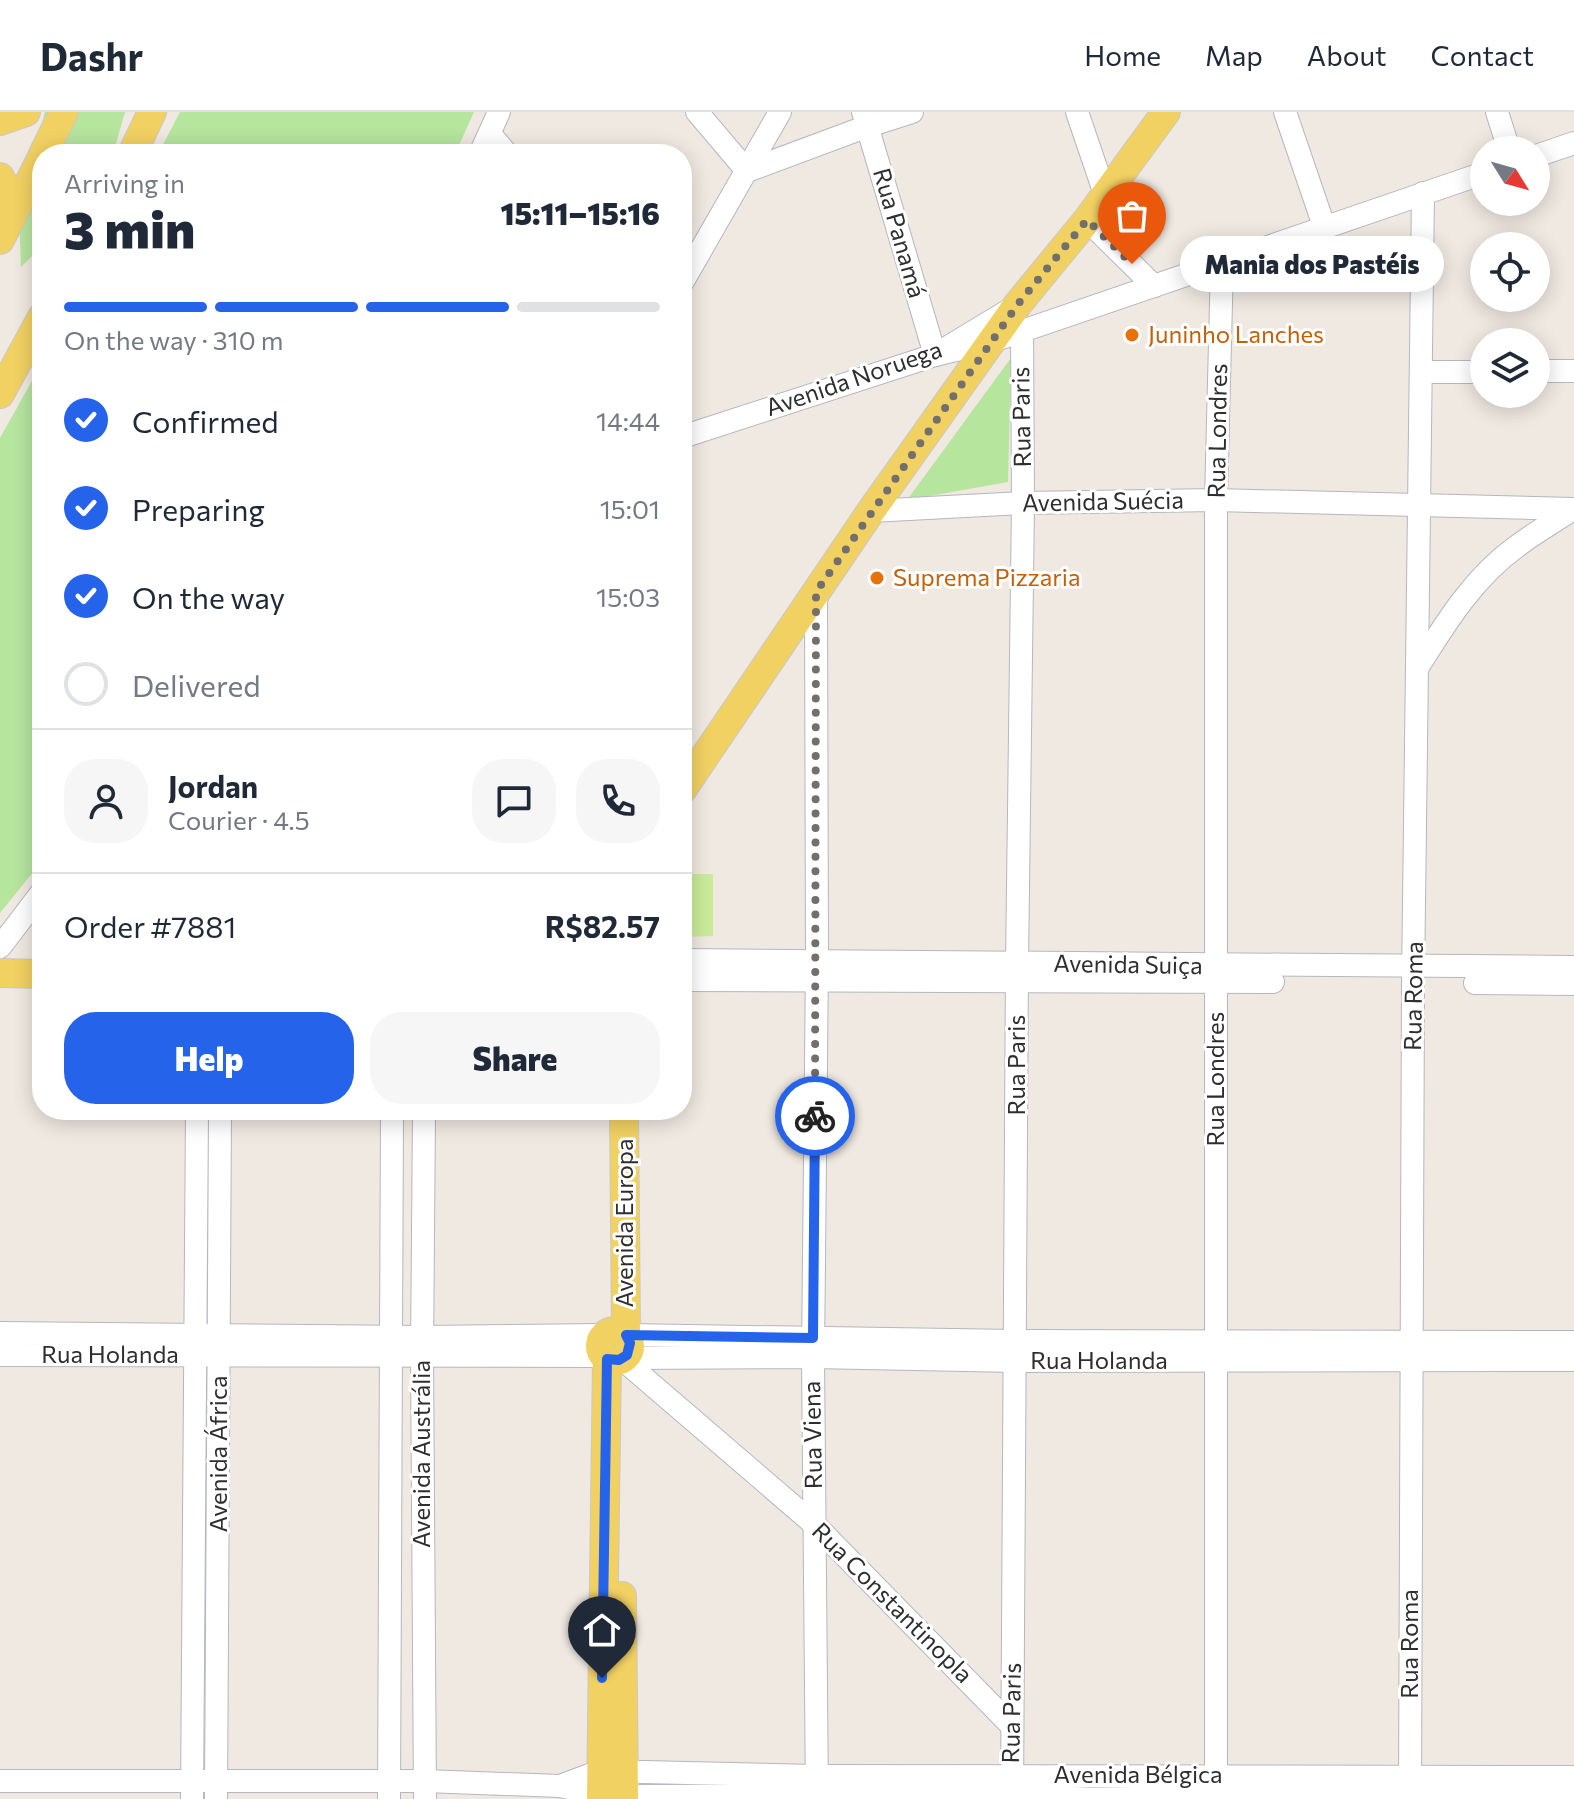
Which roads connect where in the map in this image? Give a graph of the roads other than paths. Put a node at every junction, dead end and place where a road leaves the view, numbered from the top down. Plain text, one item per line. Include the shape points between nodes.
1 (26, 112) edge
2 (64, 112) edge
3 (152, 112) edge
4 (499, 112) edge
5 (697, 112) edge
6 (780, 112) edge
7 (912, 112) edge
8 (1077, 112) edge
9 (1166, 112) edge
10 (1285, 112) edge
11 (1497, 112) edge
12 (865, 119) edge
13 (0, 121) edge
14 (1505, 136) edge
15 (1574, 143) edge
16 (48, 144) edge
17 (137, 144) edge
18 (485, 144) edge
19 (1550, 151) edge
20 (747, 171) junction
21 (0, 177) edge
22 (32, 177) edge
23 (1470, 178) edge
24 (1423, 193) junction
25 (1105, 194) junction
26 (1087, 220) junction
27 (1324, 226) junction
28 (6, 230) edge
29 (1222, 263) junction
30 (692, 266) edge
31 (1154, 286) junction
32 (1020, 317) junction
33 (32, 328) edge
34 (993, 341) junction
35 (12, 349) edge
36 (935, 355) junction
37 (1550, 371) edge
38 (1574, 371) edge
39 (1421, 372) junction
40 (1470, 372) edge
41 (0, 394) edge
42 (692, 434) edge
43 (1216, 500) junction
44 (1023, 503) junction
45 (1417, 505) junction
46 (1573, 509) edge
47 (871, 511) junction
48 (816, 592) junction
49 (1417, 668) junction
50 (692, 775) edge
51 (32, 905) edge
52 (0, 947) edge
53 (0, 956) edge
54 (32, 957) edge
55 (692, 961) edge
56 (1574, 967) edge
57 (817, 971) junction
58 (1017, 972) junction
59 (0, 973) edge
60 (32, 974) edge
61 (1216, 974) junction
62 (1414, 975) junction
63 (692, 979) edge
64 (1574, 984) edge
65 (197, 1120) edge
66 (220, 1120) edge
67 (392, 1120) edge
68 (424, 1120) edge
69 (605, 1120) edge
70 (624, 1120) edge
71 (422, 1241) junction
72 (391, 1244) junction
73 (0, 1333) edge
74 (1574, 1342) edge
75 (220, 1345) junction
76 (196, 1346) junction
77 (391, 1346) junction
78 (422, 1346) junction
79 (813, 1347) junction
80 (616, 1348) junction
81 (1015, 1351) junction
82 (1217, 1351) junction
83 (1411, 1352) junction
84 (0, 1355) edge
85 (1574, 1360) edge
86 (814, 1524) junction
87 (1012, 1726) junction
88 (1092, 1776) junction
89 (1574, 1777) edge
90 (0, 1781) edge
91 (355, 1783) junction
92 (465, 1783) junction
93 (612, 1788) edge
94 (192, 1789) edge
95 (1012, 1789) edge
96 (216, 1790) edge
97 (388, 1790) edge
98 (425, 1790) edge
99 (816, 1790) edge
100 (1216, 1790) edge
101 (1410, 1791) edge
102 (1490, 1791) edge
103 (1574, 1797) edge
104 (332, 1799) edge
105 (489, 1799) edge
106 (1093, 1799) edge

1 - 13 main road
2 - 16 main road
3 - 17 main road
4 - 18 street
5 - 20 street
6 - 20 street
7 - 12 street
8 - 25 street
9 - 25 main road
10 - 27 street
11 - 14 street
12 - 20 street
12 - 36 street, Rua Panamá
15 - 19 street
20 - 30 street
21 - 28 main road via 7,190
22 - 28 main road
23 - 24 street
24 - 27 street
24 - 39 street, Rua Roma
25 - 26 main road
26 - 31 street
26 - 32 main road
27 - 29 street
29 - 31 street
29 - 43 street, Rua Londres
31 - 32 street, Avenida Noruega
32 - 34 main road
32 - 36 street, Avenida Noruega
32 - 44 street, Rua Paris
33 - 35 main road
34 - 36 street
34 - 47 main road
35 - 41 main road
36 - 42 street, Avenida Noruega
37 - 38 street
39 - 40 street
39 - 45 street, Rua Roma
43 - 44 street, Avenida Suécia
43 - 45 street, Avenida Suécia
43 - 61 street, Rua Londres
44 - 47 street, Avenida Suécia
44 - 58 street, Rua Paris
45 - 46 street, Avenida Suécia
45 - 49 street, Rua Roma
46 - 49 street via 1514,548 1476,583
47 - 48 main road
48 - 50 main road
48 - 57 street, Rua Viena
49 - 62 street, Rua Roma
51 - 52 street
53 - 54 main road
55 - 57 street, Avenida Suiça
56 - 62 street, Avenida Suiça
57 - 58 street, Avenida Suiça
57 - 63 street, Avenida Suiça
57 - 79 street, Rua Viena
58 - 61 street, Avenida Suiça
58 - 81 street, Rua Paris
59 - 60 main road
61 - 62 street, Avenida Suiça
61 - 82 street, Rua Londres
62 - 64 street, Avenida Suiça
62 - 83 street, Rua Roma
65 - 76 street, Avenida África
66 - 75 street, Avenida África
67 - 72 street, Avenida Austrália
68 - 71 street, Avenida Austrália
69 - 80 main road, Avenida Europa
70 - 80 main road, Avenida Europa
71 - 72 street
71 - 78 street, Avenida Austrália
72 - 77 street, Avenida Austrália
73 - 76 street, Rua Holanda
74 - 83 street, Rua Holanda
75 - 76 street, Rua Holanda
75 - 77 street, Rua Holanda
75 - 96 street, Avenida África
76 - 84 street, Rua Holanda
76 - 94 street, Avenida África
77 - 78 street, Rua Holanda
77 - 97 street, Avenida Austrália
78 - 80 street, Rua Holanda
78 - 98 street, Avenida Austrália
79 - 80 street, Rua Holanda
79 - 81 street, Rua Holanda
79 - 86 street, Rua Viena
80 - 86 street, Rua Constantinopla
80 - 93 main road, Avenida Europa
81 - 82 street, Rua Holanda
81 - 87 street, Rua Paris
82 - 83 street, Rua Holanda
82 - 100 street, Rua Londres
83 - 85 street, Rua Holanda
83 - 101 street, Rua Roma
86 - 87 street, Rua Constantinopla
86 - 99 street, Rua Viena
87 - 95 street, Rua Paris
88 - 95 street, Avenida Bélgica
88 - 100 street, Avenida Bélgica
88 - 106 street
89 - 102 street, Avenida Bélgica
90 - 94 street, Avenida Bélgica
91 - 96 street, Avenida Bélgica
91 - 97 street, Avenida Bélgica
91 - 104 street
92 - 93 street, Avenida Bélgica
92 - 98 street, Avenida Bélgica
92 - 105 street
93 - 99 street, Avenida Bélgica
94 - 96 street, Avenida Bélgica
95 - 99 street, Avenida Bélgica
95 - 106 street, Avenida Bélgica
97 - 98 street, Avenida Bélgica
100 - 101 street, Avenida Bélgica
100 - 106 street, Avenida Bélgica
101 - 102 street, Avenida Bélgica
102 - 103 street, Avenida Bélgica

